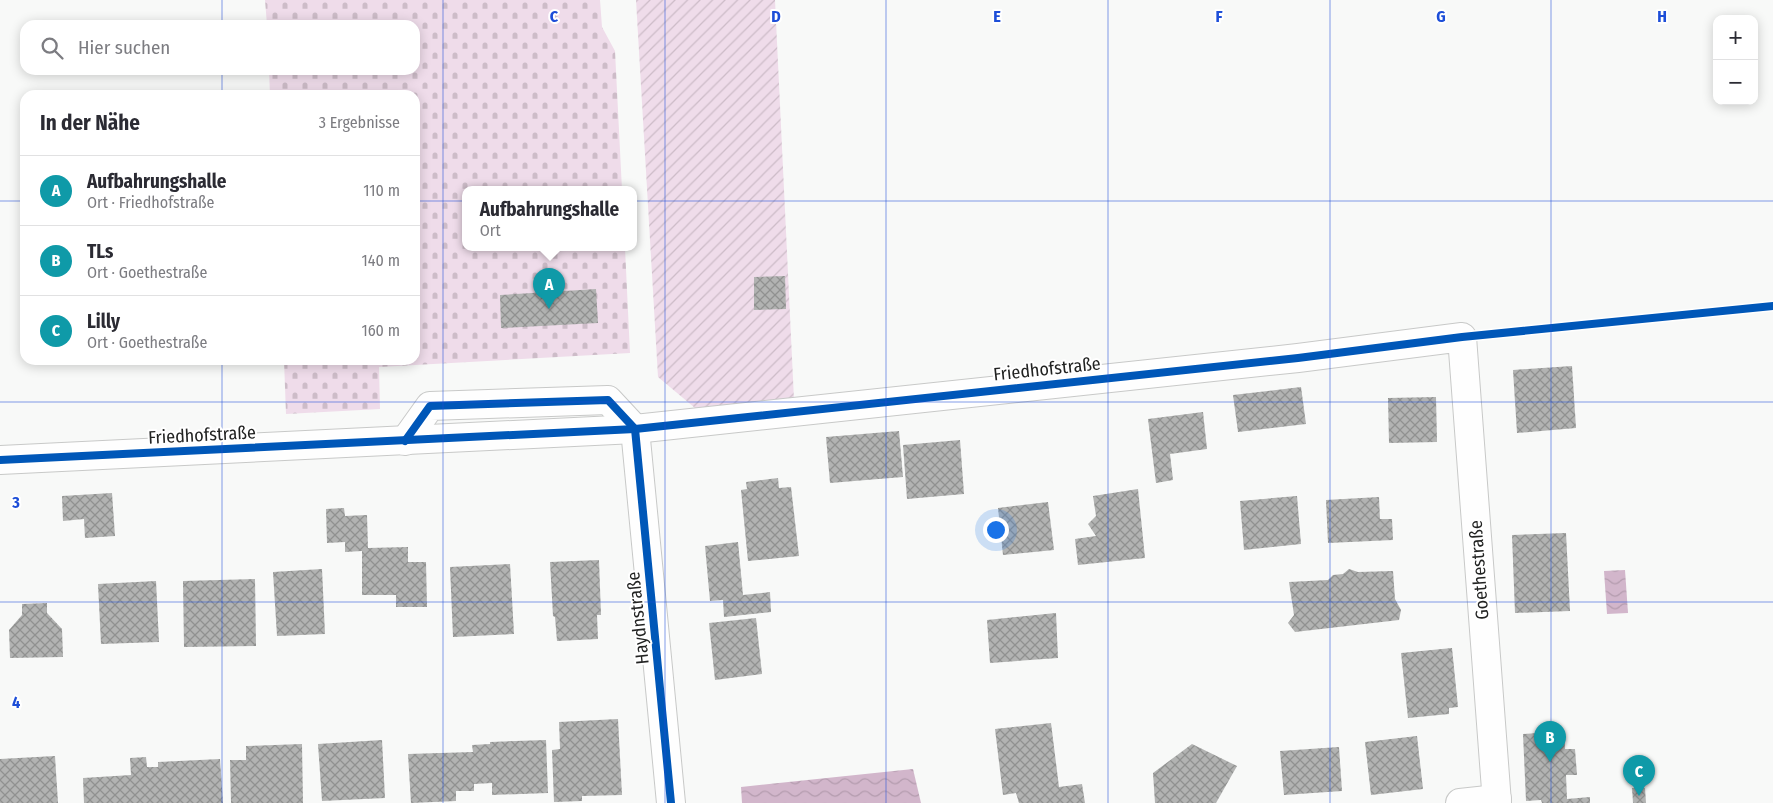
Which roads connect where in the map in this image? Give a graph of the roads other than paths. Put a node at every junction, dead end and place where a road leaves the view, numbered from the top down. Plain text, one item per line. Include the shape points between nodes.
1 (1462, 337) joint
2 (635, 429) junction
3 (0, 460) edge
4 (1497, 801) edge
5 (671, 803) edge
6 (1460, 803) edge

1 - 2 street, Friedhofstraße via 1298,358
1 - 4 street, Goethestraße
2 - 3 street, Friedhofstraße
2 - 5 street, Haydnstraße
4 - 6 street

